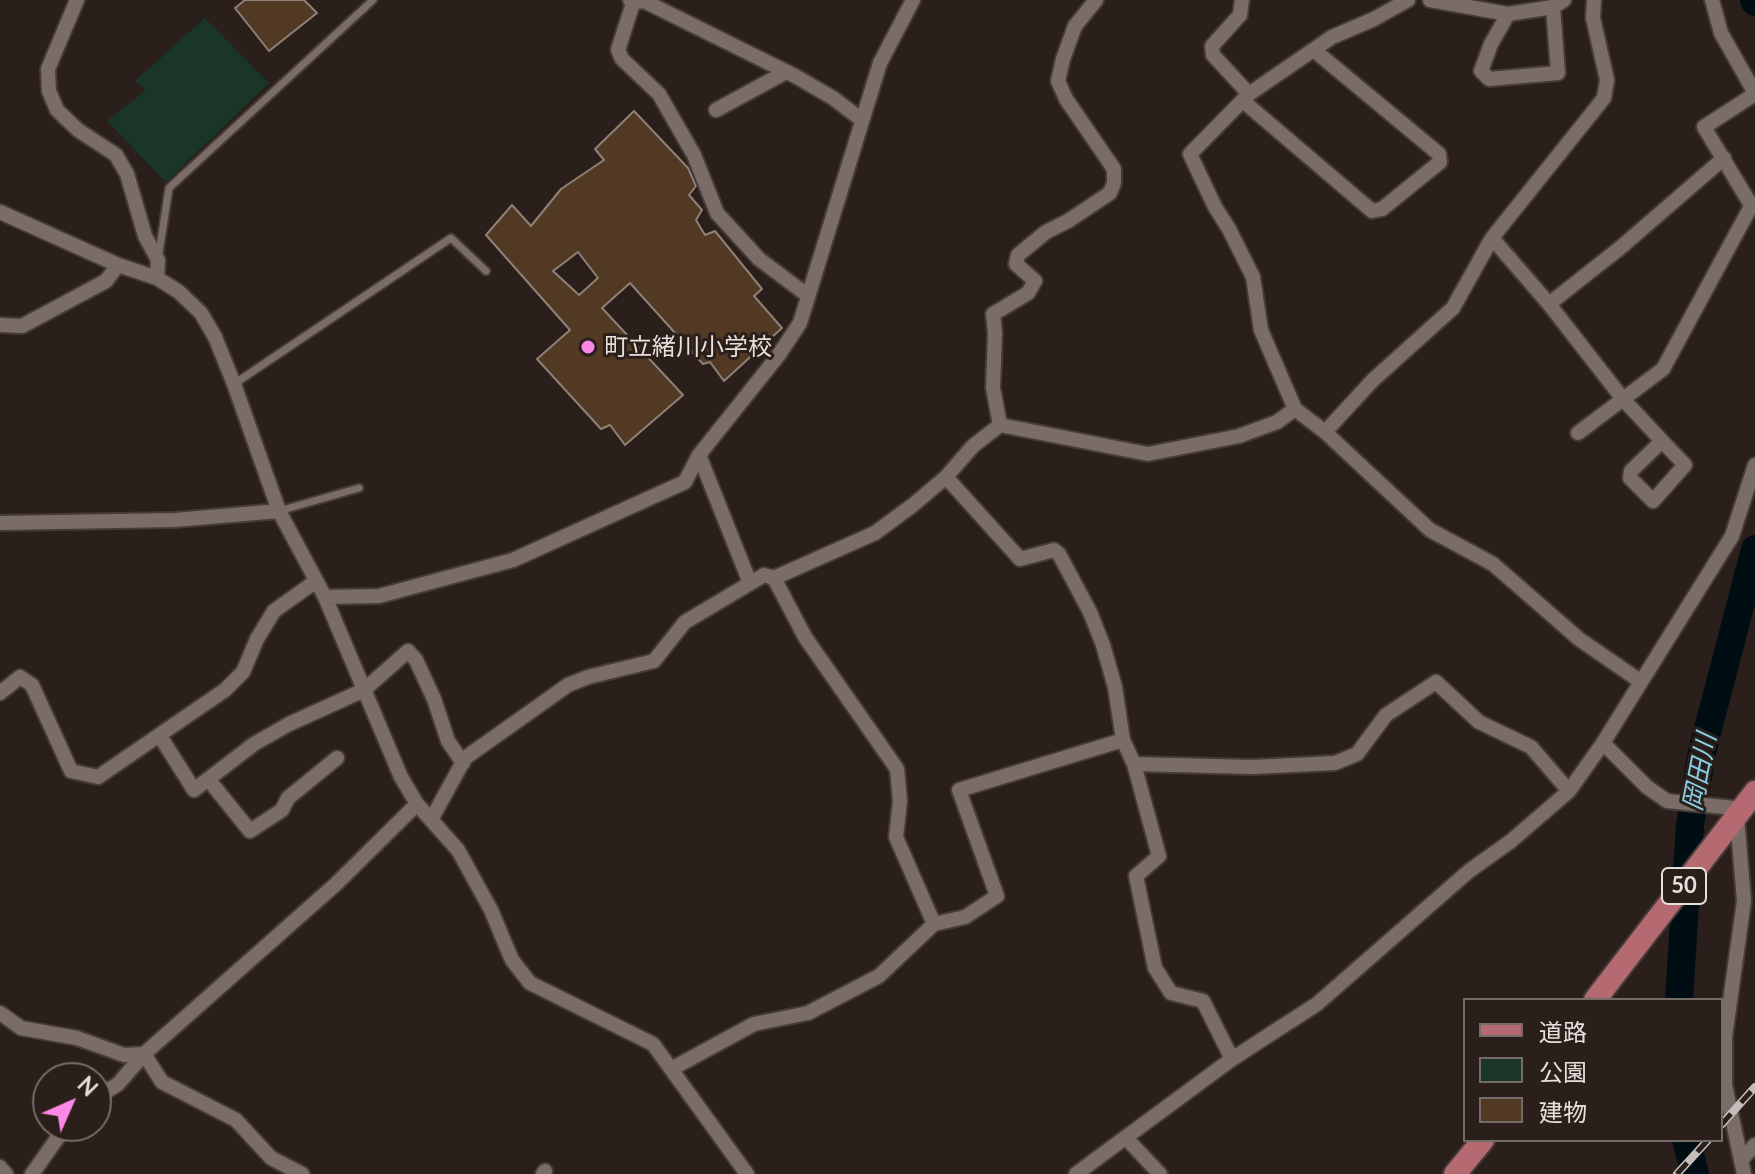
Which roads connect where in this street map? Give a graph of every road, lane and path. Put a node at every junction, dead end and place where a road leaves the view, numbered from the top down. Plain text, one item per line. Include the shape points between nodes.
1 (77, 0) edge
2 (373, 0) edge
3 (913, 0) edge
4 (1096, 0) edge
5 (1242, 0) edge
6 (1408, 0) edge
7 (1430, 0) edge
8 (1594, 0) edge
9 (1712, 0) edge
10 (633, 1) edge
11 (1558, 4) edge
12 (1508, 14) junction
13 (1315, 51) junction
14 (786, 72) junction
15 (1755, 93) edge
16 (1246, 98) junction
17 (716, 110) dead end
18 (862, 120) junction
19 (1724, 158) junction
20 (0, 212) edge
21 (1492, 238) junction
22 (158, 260) junction
23 (118, 265) junction
24 (486, 271) dead end
25 (157, 278) junction
26 (807, 295) junction
27 (1549, 304) junction
28 (0, 325) edge
29 (234, 384) junction
30 (1623, 399) junction
31 (1295, 409) junction
32 (1000, 425) junction
33 (1325, 432) junction
34 (1578, 433) dead end
35 (1662, 441) dead end
36 (699, 455) junction
37 (1755, 465) edge
38 (946, 477) junction
39 (359, 488) dead end
40 (279, 511) junction
41 (0, 523) edge
42 (774, 578) junction
43 (316, 581) junction
44 (750, 583) junction
45 (325, 597) junction
46 (1640, 681) junction
47 (364, 690) junction
48 (0, 693) edge
49 (160, 736) junction
50 (1123, 740) junction
51 (1603, 743) junction
52 (337, 758) dead end
53 (463, 763) junction
54 (1134, 764) junction
55 (208, 779) junction
56 (1569, 791) junction
57 (417, 804) junction
58 (1741, 812) edge
59 (431, 820) junction
60 (934, 924) junction
61 (1597, 998) edge
62 (0, 1013) edge
63 (144, 1054) junction
64 (1232, 1059) junction
65 (673, 1068) junction
66 (112, 1088) edge
67 (1126, 1138) junction
68 (55, 1142) edge
69 (1481, 1142) edge
70 (1755, 1145) edge
71 (1743, 1166) edge
72 (0, 1167) edge
73 (6, 1174) edge
74 (32, 1174) edge
75 (302, 1174) edge
76 (747, 1174) edge
77 (1076, 1174) edge
78 (1160, 1174) edge
79 (1455, 1174) edge

1 - 22 street via 48,69 49,91 57,110 116,155
2 - 22 lane via 169,188
3 - 18 street via 880,63
4 - 32 street via 1075,26 1058,81 1114,169 1114,183 1110,193 1018,255 1016,264 1035,281 1028,293 993,314 993,388
5 - 16 street via 1240,15 1212,46 1213,55
6 - 13 street via 1332,37
7 - 12 street
8 - 21 street via 1607,80 1604,98
9 - 15 street via 1721,33
10 - 14 street via 644,1
10 - 26 street via 618,50 622,59 659,94 694,155 717,213 759,259
11 - 12 street
11 - 12 street via 1558,73 1489,79 1481,71
13 - 16 street
13 - 16 street via 1439,154 1440,162 1382,209 1372,211
14 - 17 street
14 - 18 street
15 - 19 street via 1704,127
16 - 31 street via 1190,154 1253,277 1261,330
18 - 26 street
19 - 27 street
19 - 30 street via 1751,205 1663,369
20 - 23 street
21 - 27 street
21 - 33 street via 1453,308
22 - 25 street
23 - 25 street
23 - 28 street via 106,281 22,326
24 - 29 lane via 451,238
25 - 29 street via 201,313
26 - 36 street via 800,323 778,356
27 - 30 street
29 - 40 street
30 - 34 street
30 - 35 street
31 - 32 street via 1239,436 1148,454
31 - 33 street
32 - 38 street
33 - 46 street via 1430,530 1493,564 1579,639
36 - 44 street
36 - 45 street via 685,482 513,560 379,596
37 - 46 street via 1732,536
38 - 42 street via 875,533
38 - 50 street via 1020,559 1054,550 1059,554 1103,645
39 - 40 lane
40 - 41 street via 175,520
40 - 43 street
42 - 44 street via 764,575
42 - 60 street via 805,637 897,769 896,837
43 - 45 street
43 - 49 street via 274,611 243,672 225,690
44 - 53 street via 685,622 654,661 568,685
45 - 47 street
46 - 51 street
47 - 53 street via 408,651
47 - 55 street via 254,744
47 - 57 street
48 - 49 street via 20,677 32,685 71,771 98,777
49 - 55 street via 194,790
50 - 54 street
50 - 60 street via 959,790 997,896 965,917
51 - 56 street
51 - 58 street via 1667,801
52 - 55 street via 288,798 282,810 250,831
53 - 59 street
54 - 56 street via 1335,763 1357,754 1386,715 1436,682 1479,722 1531,747
54 - 64 street via 1159,856 1136,876 1155,968 1171,993 1203,1001
56 - 64 street via 1317,1004
57 - 59 street
57 - 63 street via 336,884
58 - 61 main road, 50
58 - 71 street via 1744,901 1725,1037 1725,1085
59 - 65 street via 458,850 512,960 530,983 653,1044
60 - 65 street via 879,976 808,1013 754,1024
62 - 63 street via 21,1028 77,1038 124,1055
63 - 66 street
63 - 75 street via 162,1082 236,1120 271,1158
64 - 67 street
65 - 76 street
67 - 77 street
67 - 78 street
68 - 74 street
69 - 79 main road
70 - 71 street
72 - 73 street

